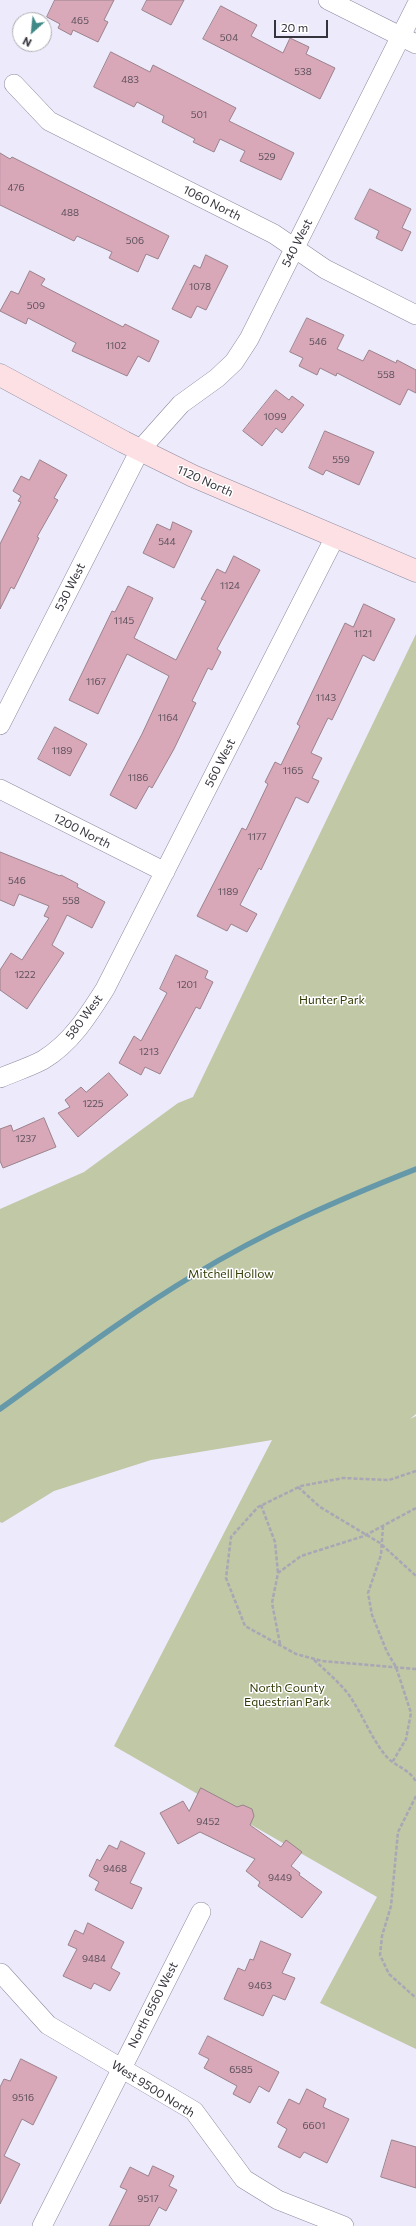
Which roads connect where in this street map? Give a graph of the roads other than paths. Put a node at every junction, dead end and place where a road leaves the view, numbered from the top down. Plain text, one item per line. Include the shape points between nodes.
1 (328, 0) edge
2 (416, 6) edge
3 (409, 40) edge
4 (14, 84) dead end
5 (295, 248) junction
6 (416, 315) edge
7 (0, 375) edge
8 (140, 450) junction
9 (335, 537) junction
10 (416, 571) edge
11 (0, 725) edge
12 (0, 789) edge
13 (165, 872) junction
14 (105, 989) joint
15 (0, 1078) edge
16 (201, 1912) dead end
17 (1, 1973) edge
18 (121, 2067) junction
19 (42, 2226) edge
20 (344, 2226) edge

1 - 3 street
2 - 3 street, 540 West
3 - 5 street, 540 West
4 - 5 street, 1060 North via 49,121 274,234
5 - 6 street, 1060 North via 325,269
5 - 8 street, 540 West via 249,339 234,362 181,404
7 - 8 street, 1120 North
8 - 9 street, 1120 North via 193,476
8 - 11 street, 530 West
9 - 10 street, 1120 North
9 - 13 street, 560 West
12 - 13 street, 1200 North
13 - 14 street, 560 West
14 - 15 street, 580 West via 84,1022 68,1041 42,1060
16 - 18 street, North 6560 West
17 - 18 street, West 9500 North via 48,2025
18 - 19 street, North 6560 West
18 - 20 street, West 9500 North via 194,2112 244,2179 278,2200

